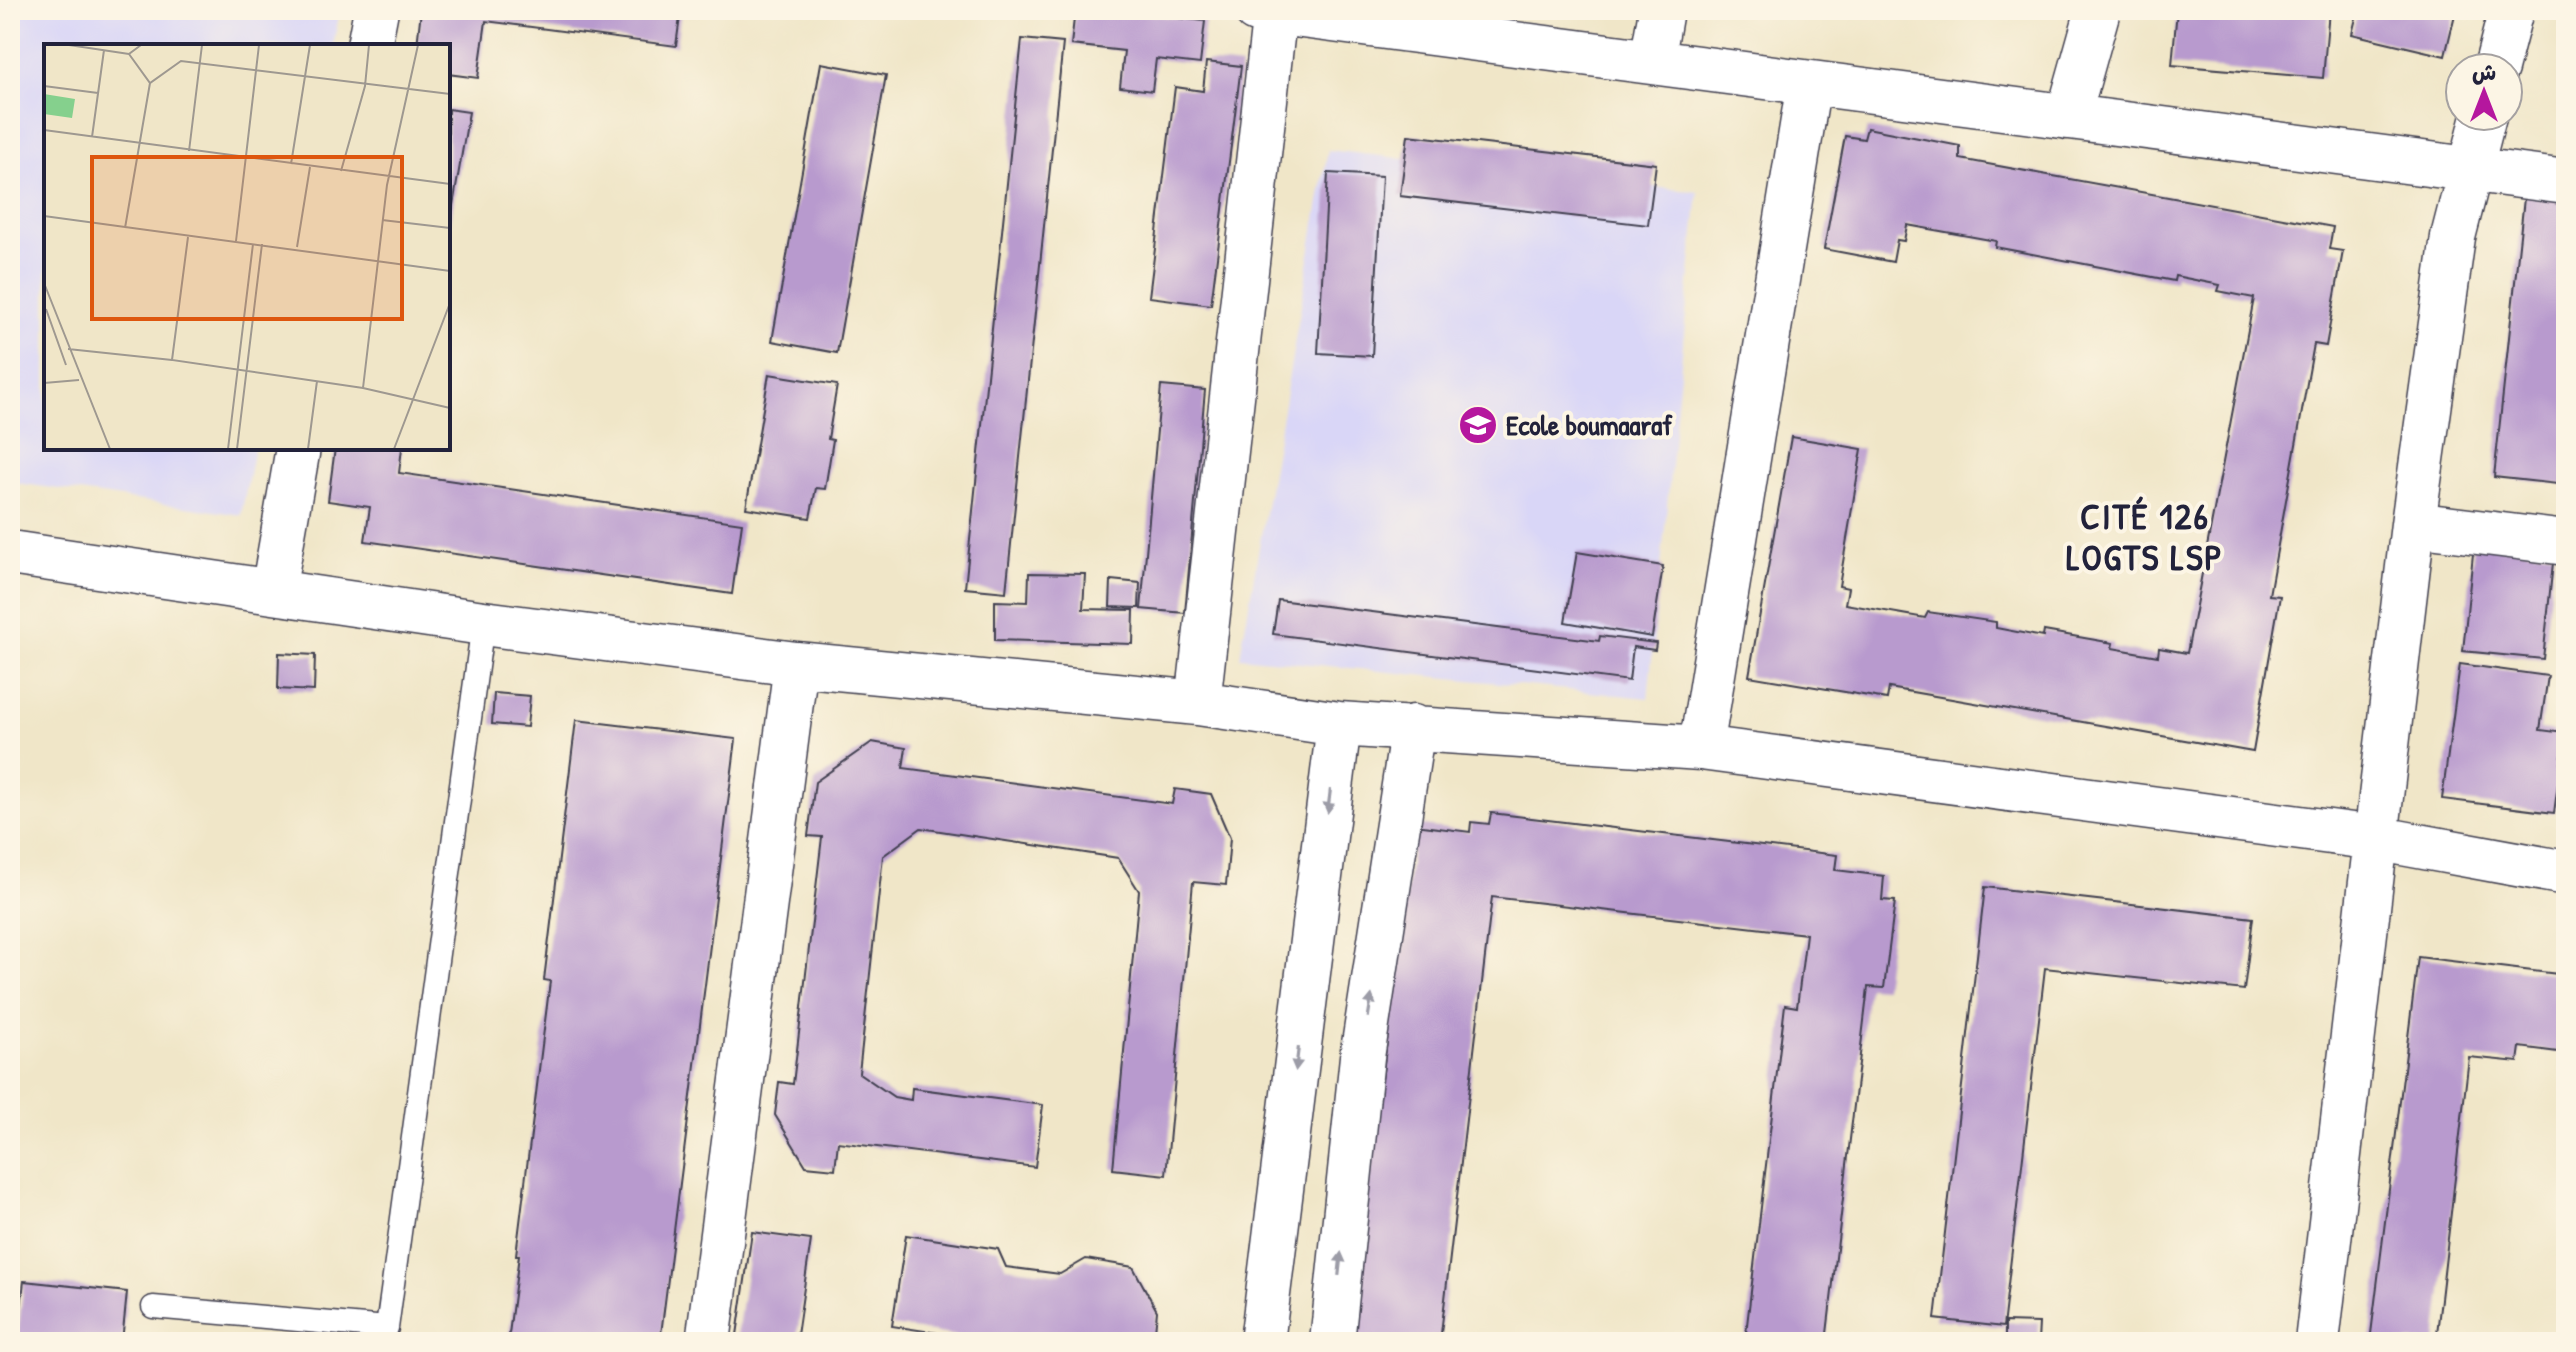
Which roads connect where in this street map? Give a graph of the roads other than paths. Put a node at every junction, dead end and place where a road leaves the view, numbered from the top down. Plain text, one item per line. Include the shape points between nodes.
1 (376, 10) edge
2 (1661, 10) edge
3 (2098, 10) edge
4 (2511, 10) edge
5 (1269, 11) edge
6 (369, 44) edge
7 (2500, 52) edge
8 (1652, 62) junction
9 (1809, 83) junction
10 (2068, 117) junction
11 (2480, 132) edge
12 (2470, 171) junction
13 (2566, 182) edge
14 (298, 450) edge
15 (2413, 524) junction
16 (2566, 543) edge
17 (10, 553) edge
18 (273, 592) junction
19 (483, 623) junction
20 (796, 664) junction
21 (1198, 703) junction
22 (1339, 724) junction
23 (1413, 727) junction
24 (1701, 748) junction
25 (2375, 838) junction
26 (2566, 873) edge
27 (153, 1307) dead end
28 (708, 1342) edge
29 (1262, 1342) edge
30 (1332, 1342) edge
31 (2317, 1342) edge

1 - 6 street
2 - 8 street
3 - 10 street
4 - 7 street
5 - 8 street
5 - 21 street
8 - 9 street
9 - 10 street
9 - 24 street
10 - 12 street
11 - 12 street
12 - 13 street
12 - 15 street via 2453,237
14 - 18 street
15 - 16 street
15 - 25 street
17 - 18 street
18 - 19 street
19 - 20 street
19 - 27 lane via 387,1328
20 - 21 street
20 - 28 street
21 - 22 street
22 - 23 street
22 -> 29 street
23 - 24 street
30 -> 23 street via 1362,1057
24 - 25 street
25 - 26 street
25 - 31 street

